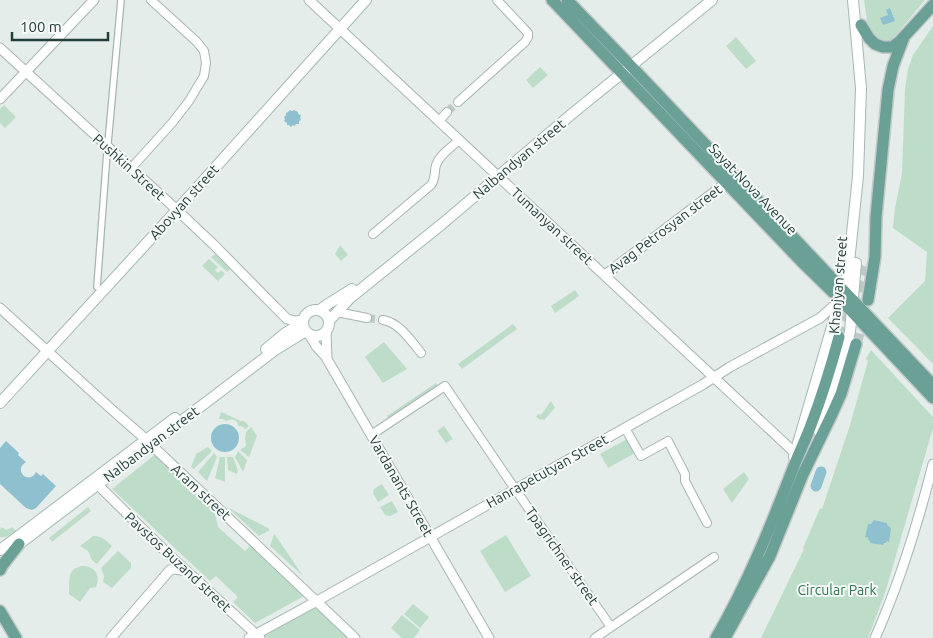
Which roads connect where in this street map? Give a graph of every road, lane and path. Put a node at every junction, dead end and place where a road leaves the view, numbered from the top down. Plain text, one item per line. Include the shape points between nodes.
1 (94, 0) edge
2 (120, 0) edge
3 (151, 0) edge
4 (309, 0) edge
5 (366, 0) edge
6 (496, 0) edge
7 (552, 0) edge
8 (567, 0) edge
9 (703, 0) edge
10 (712, 0) edge
11 (853, 0) edge
12 (859, 0) edge
13 (933, 5) edge
14 (861, 25) junction
15 (340, 29) junction
16 (904, 37) junction
17 (0, 48) edge
18 (625, 68) junction
19 (25, 72) junction
20 (0, 99) edge
21 (458, 102) tunnel mouth
22 (447, 112) tunnel mouth
23 (439, 121) junction
24 (459, 140) junction
25 (108, 143) dead end
26 (107, 152) dead end
27 (132, 167) junction
28 (497, 175) junction
29 (726, 183) junction
30 (177, 210) junction
31 (876, 217) junction
32 (373, 234) dead end
33 (866, 267) tunnel mouth
34 (605, 275) junction
35 (97, 287) dead end
36 (842, 295) junction
37 (853, 300) junction
38 (868, 300) tunnel mouth
39 (0, 308) edge
40 (320, 310) junction
41 (336, 312) junction
42 (852, 313) junction
43 (367, 318) tunnel mouth
44 (383, 320) tunnel mouth
45 (834, 324) junction
46 (327, 326) junction
47 (305, 327) junction
48 (851, 328) junction
49 (839, 337) tunnel mouth
50 (856, 344) tunnel mouth
51 (48, 351) junction
52 (421, 353) dead end
53 (327, 358) junction
54 (714, 377) junction
55 (933, 385) edge
56 (933, 398) edge
57 (0, 403) edge
58 (626, 428) junction
59 (371, 435) junction
60 (148, 442) junction
61 (794, 452) junction
62 (808, 463) junction
63 (933, 464) edge
64 (792, 470) junction
65 (933, 483) edge
66 (98, 485) junction
67 (515, 489) junction
68 (929, 497) edge
69 (707, 523) dead end
70 (430, 537) junction
71 (19, 544) junction
72 (162, 548) junction
73 (0, 550) edge
74 (714, 557) dead end
75 (0, 562) edge
76 (0, 570) edge
77 (170, 570) junction
78 (189, 572) junction
79 (317, 601) junction
80 (0, 611) edge
81 (0, 626) edge
82 (611, 627) junction
83 (255, 637) edge
84 (8, 638) edge
85 (16, 638) edge
86 (111, 638) edge
87 (356, 638) edge
88 (489, 638) edge
89 (595, 638) edge
90 (716, 638) edge
91 (725, 638) edge
92 (875, 638) edge
93 (881, 638) edge

1 - 19 street
2 - 25 street
3 - 27 street via 197,42 204,51 206,63 204,76 189,101
4 - 15 street, Tumanyan street
5 - 15 main road, Abovyan street
6 - 21 street via 528,33 528,37
7 - 18 main road, Sayat-Nova Avenue
8 - 18 main road, Sayat-Nova Avenue
9 - 18 main road, Nalbandyan street
10 - 18 main road, Nalbandyan street
11 - 36 main road, Khanjyan street via 861,88 860,123 856,202 848,272
12 - 14 main road, Khanjyan street
13 - 16 main road
14 - 16 main road via 878,46 892,46
14 - 37 main road, Khanjyan street via 867,122
15 - 23 street, Tumanyan street
15 - 30 main road, Abovyan street
16 - 31 main road via 892,66 888,90
17 - 19 street, Pushkin Street
18 - 28 main road, Nalbandyan street
18 - 29 main road, Sayat-Nova Avenue
18 - 36 main road, Sayat-Nova Avenue via 820,266
19 - 20 street
19 - 27 street, Pushkin Street
22 - 23 street
23 - 24 street, Tumanyan street
24 - 28 street, Tumanyan street
24 - 32 street via 436,164 431,185
26 - 35 street
27 - 30 street, Pushkin Street
28 - 34 street, Tumanyan street
28 - 40 main road, Nalbandyan street
28 - 41 main road, Nalbandyan street
29 - 34 street, Avag Petrosyan street
29 - 36 main road, Sayat-Nova Avenue via 813,273
30 - 47 street, Pushkin Street via 287,319
30 - 51 main road, Abovyan street
31 - 33 main road
31 - 38 main road via 875,257
34 - 54 street, Tumanyan street
36 - 37 main road, Sayat-Nova Avenue
36 - 42 main road, Sayat-Nova Avenue
36 - 45 main road, Khanjyan street
36 - 54 street, Hanrapetutyan Street via 820,318
37 - 42 main road, Khanjyan street
37 - 55 main road, Sayat-Nova Avenue
39 - 51 street, Aram street
40 - 46 main road via 326,314
40 - 47 main road via 308,312
41 - 43 street
41 - 46 main road, Nalbandyan street
42 - 48 main road, Khanjyan street
42 - 56 main road, Sayat-Nova Avenue
44 - 52 street via 388,320 407,335
45 - 48 main road via 844,322
45 - 61 main road, Khanjyan street
46 - 47 main road via 316,336
46 - 53 street, Vardanants Street
47 - 53 street
47 - 60 main road, Nalbandyan street
48 - 62 main road, Khanjyan street
49 - 64 main road via 828,378
50 - 62 main road via 841,394
51 - 57 main road, Abovyan street
51 - 60 street, Aram street
53 - 59 street, Vardanants Street
54 - 58 street, Hanrapetutyan Street
54 - 61 street, Tumanyan street
58 - 67 street, Hanrapetutyan Street
58 - 69 street via 641,456 668,441
59 - 67 street, Tpagrichner street via 445,386
59 - 70 street, Vardanants Street
60 - 66 main road, Nalbandyan street
60 - 73 main road, Nalbandyan street
60 - 79 street, Aram street
61 - 64 main road, Khanjyan street
62 - 91 main road, Khanjyan street via 770,556
63 - 68 street
64 - 90 main road, Khanjyan street via 759,553
65 - 68 street
66 - 71 main road, Nalbandyan street
66 - 72 street, Pavstos Buzand street
67 - 70 street, Hanrapetutyan Street
67 - 82 street, Tpagrichner street
68 - 92 street
68 - 93 street via 907,571
70 - 79 street, Hanrapetutyan Street
70 - 88 street, Vardanants Street
71 - 75 main road, Nalbandyan street
71 - 76 main road
72 - 77 street
72 - 78 street, Pavstos Buzand street
74 - 82 street
77 - 78 street
77 - 86 street
78 - 83 street, Pavstos Buzand street
79 - 83 street, Hanrapetutyan Street
79 - 87 street, Aram street
80 - 85 main road
81 - 84 main road
82 - 89 street

